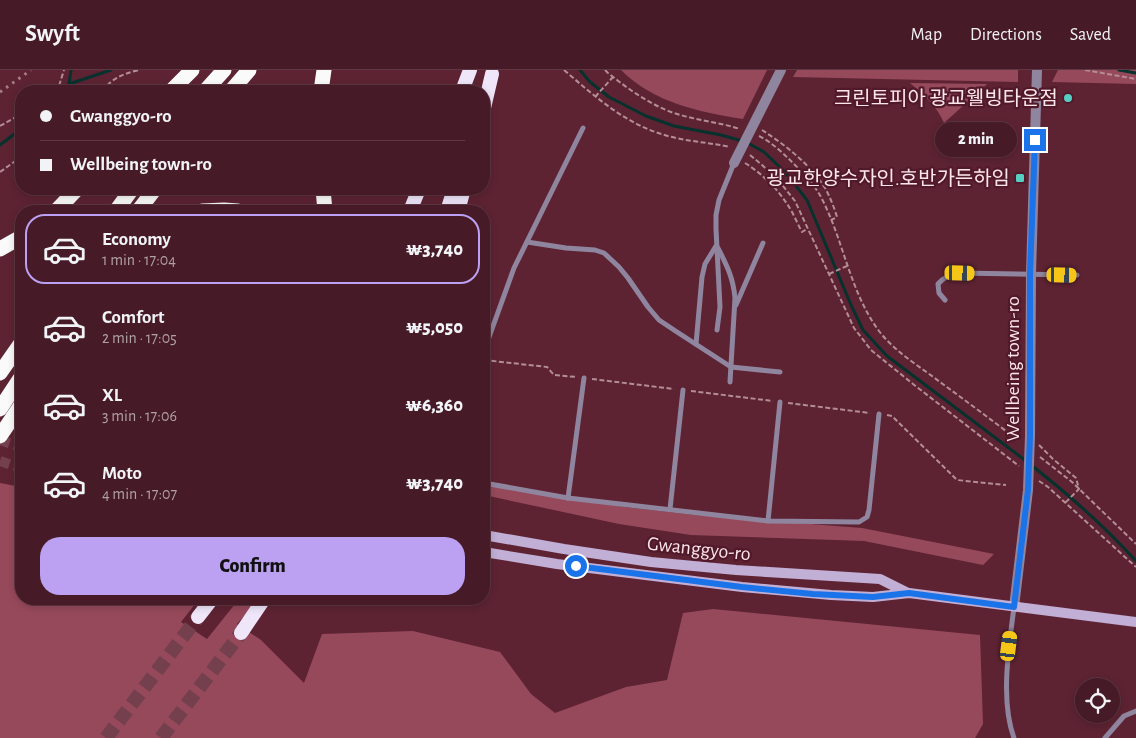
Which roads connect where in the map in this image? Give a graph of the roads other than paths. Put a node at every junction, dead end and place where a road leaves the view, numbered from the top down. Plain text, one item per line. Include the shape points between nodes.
1 (192, 70) edge
2 (224, 70) edge
3 (249, 70) edge
4 (324, 70) edge
5 (781, 70) edge
6 (1037, 70) edge
7 (493, 72) edge
8 (469, 73) edge
9 (178, 85) edge
10 (210, 85) edge
11 (236, 85) edge
12 (322, 85) edge
13 (464, 85) edge
14 (489, 85) edge
15 (490, 85) edge
16 (582, 128) dead end
17 (734, 163) joint
18 (71, 195) edge
19 (150, 195) edge
20 (62, 205) edge
21 (143, 205) edge
22 (15, 240) edge
23 (527, 242) junction
24 (763, 243) dead end
25 (716, 246) junction
26 (0, 249) edge
27 (1030, 274) junction
28 (1077, 275) dead end
29 (945, 300) dead end
30 (735, 308) junction
31 (717, 330) dead end
32 (490, 334) edge
33 (696, 344) junction
34 (15, 352) edge
35 (0, 361) edge
36 (15, 365) edge
37 (731, 368) junction
38 (780, 372) dead end
39 (0, 373) edge
40 (15, 377) edge
41 (584, 378) road end
42 (730, 382) dead end
43 (15, 387) edge
44 (682, 390) road end
45 (780, 402) road end
46 (0, 409) edge
47 (15, 414) edge
48 (880, 414) road end
49 (0, 436) edge
50 (490, 484) edge
51 (568, 498) junction
52 (670, 509) junction
53 (768, 521) junction
54 (490, 536) edge
55 (490, 553) edge
56 (909, 593) junction
57 (207, 605) edge
58 (260, 605) edge
59 (1014, 607) junction
60 (198, 617) tunnel mouth
61 (1136, 622) edge
62 (241, 633) tunnel mouth
63 (1136, 711) edge
64 (1014, 738) edge
65 (1104, 738) edge

1 - 9 highway
2 - 10 highway
3 - 11 highway
4 - 12 highway
5 - 17 street via 754,130
6 - 27 street, Wellbeing town-ro
7 - 14 highway
7 - 15 highway
8 - 13 highway
16 - 23 lane
17 - 25 lane via 719,200
18 - 20 highway
19 - 21 highway
22 - 26 highway
23 - 32 lane
23 - 33 lane via 604,254 628,278 660,320
24 - 30 lane
25 - 30 lane via 734,284
25 - 31 lane via 720,307
25 - 33 lane via 702,277
27 - 28 lane
27 - 29 lane via 950,274 938,284 939,293
27 - 59 street, Wellbeing town-ro via 1028,490
30 - 37 lane
33 - 37 lane
34 - 39 highway
35 - 36 highway
37 - 38 lane
37 - 42 lane
39 - 40 highway
41 - 51 lane
43 - 46 highway
44 - 52 lane
45 - 53 lane
47 - 49 highway
48 - 53 lane via 867,517 859,522
50 - 51 lane
51 - 52 lane
52 - 53 lane
54 - 56 main road, Gwanggyo-ro via 651,562 880,579
55 - 56 main road, Gwanggyo-ro via 742,587 864,597
56 - 59 main road, Gwanggyo-ro
57 - 60 highway
58 - 62 highway
59 - 61 main road, Gwanggyo-ro
59 - 64 lane via 1006,694 1009,725
63 - 65 lane via 1124,716

